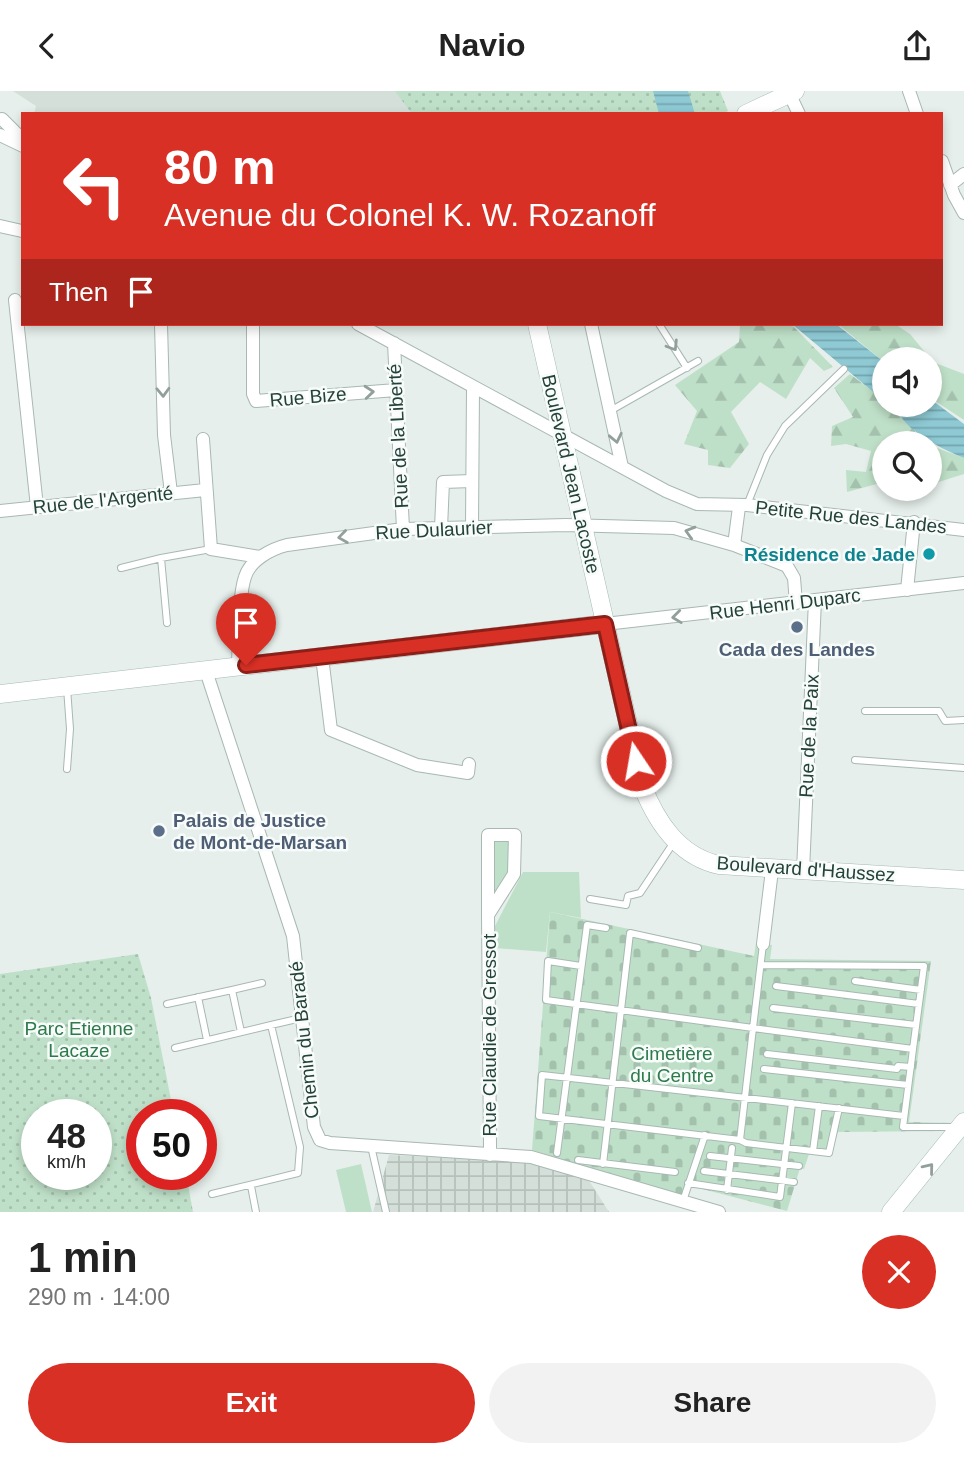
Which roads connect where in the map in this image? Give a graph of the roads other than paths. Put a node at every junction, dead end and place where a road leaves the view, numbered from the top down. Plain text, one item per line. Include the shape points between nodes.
1 (909, 91) edge
2 (791, 92) edge
3 (750, 112) edge
4 (798, 112) edge
5 (916, 112) edge
6 (1, 119) edge
7 (0, 135) edge
8 (21, 138) edge
9 (21, 145) edge
10 (943, 164) edge
11 (964, 174) edge
12 (950, 185) junction
13 (964, 213) edge
14 (0, 226) edge
15 (21, 231) edge
16 (15, 300) dead end
17 (161, 326) edge
18 (253, 326) edge
19 (362, 326) edge
20 (537, 326) edge
21 (591, 326) edge
22 (660, 326) edge
23 (394, 343) junction
24 (698, 361) dead end
25 (687, 368) junction
26 (844, 369) dead end
27 (473, 387) junction
28 (396, 390) junction
29 (610, 411) junction
30 (562, 433) junction
31 (203, 439) dead end
32 (622, 467) junction
33 (472, 481) junction
34 (205, 489) junction
35 (171, 493) junction
36 (743, 506) junction
37 (37, 507) junction
38 (0, 512) edge
39 (914, 522) junction
40 (582, 526) junction
41 (472, 527) junction
42 (441, 528) junction
43 (403, 529) junction
44 (964, 530) edge
45 (734, 545) junction
46 (211, 549) junction
47 (260, 557) junction
48 (161, 558) junction
49 (121, 568) dead end
50 (964, 583) edge
51 (907, 590) junction
52 (815, 600) junction
53 (796, 603) junction
54 (167, 623) dead end
55 (605, 624) junction
56 (322, 657) junction
57 (238, 666) junction
58 (206, 671) junction
59 (67, 686) junction
60 (0, 694) edge
61 (865, 711) dead end
62 (964, 720) edge
63 (855, 760) dead end
64 (469, 764) dead end
65 (964, 768) edge
66 (67, 769) dead end
67 (675, 841) junction
68 (772, 870) junction
69 (803, 871) junction
70 (964, 880) edge
71 (590, 899) dead end
72 (488, 915) junction
73 (606, 928) dead end
74 (763, 944) joint
75 (698, 948) dead end
76 (761, 965) junction
77 (581, 966) junction
78 (855, 981) dead end
79 (262, 983) dead end
80 (776, 986) dead end
81 (232, 990) junction
82 (921, 990) junction
83 (198, 997) junction
84 (167, 1004) dead end
85 (576, 1004) junction
86 (919, 1005) junction
87 (773, 1008) dead end
88 (621, 1010) junction
89 (302, 1019) junction
90 (271, 1025) junction
91 (916, 1025) junction
92 (753, 1028) junction
93 (241, 1032) junction
94 (207, 1040) junction
95 (175, 1048) dead end
96 (913, 1049) junction
97 (766, 1054) dead end
98 (911, 1067) junction
99 (765, 1069) dead end
100 (567, 1077) junction
101 (612, 1082) junction
102 (908, 1085) junction
103 (745, 1097) junction
104 (793, 1103) junction
105 (819, 1106) junction
106 (839, 1108) junction
107 (904, 1116) junction
108 (562, 1118) junction
109 (607, 1124) junction
110 (962, 1125) edge
111 (705, 1135) junction
112 (740, 1140) junction
113 (371, 1146) junction
114 (732, 1148) dead end
115 (787, 1148) junction
116 (813, 1151) junction
117 (557, 1153) dead end
118 (489, 1155) junction
119 (710, 1156) dead end
120 (731, 1158) junction
121 (578, 1160) dead end
122 (603, 1164) junction
123 (785, 1164) junction
124 (799, 1166) dead end
125 (704, 1171) dead end
126 (675, 1172) dead end
127 (729, 1174) junction
128 (783, 1180) junction
129 (794, 1182) dead end
130 (688, 1183) junction
131 (251, 1186) junction
132 (727, 1191) junction
133 (212, 1194) dead end
134 (679, 1206) edge
135 (256, 1212) edge
136 (386, 1212) edge
137 (719, 1212) edge
138 (891, 1212) edge

1 - 5 street
2 - 3 main road
2 - 4 street
6 - 8 street
7 - 9 street
10 - 12 street
11 - 12 street
12 - 13 street
14 - 15 street
16 - 37 street
17 -> 35 street via 164,435
18 -> 28 street, Rue Bize via 256,401
19 - 23 street, Petite Rue des Landes
20 - 30 main road, Boulevard Jean Lacoste
21 - 29 street
22 -> 25 lane
23 - 27 street, Petite Rue des Landes
23 - 28 street, Rue de la Liberté
24 - 25 lane
25 - 29 lane
26 - 36 lane via 785,426
27 - 30 street, Petite Rue des Landes
27 - 33 street
28 - 43 street, Rue de la Liberté
29 -> 32 street
30 - 32 street, Petite Rue des Landes
30 - 40 main road, Boulevard Jean Lacoste
31 - 34 street
32 - 36 street, Petite Rue des Landes via 697,504
33 - 41 street
33 - 42 street via 443,482
34 - 35 street, Rue de l'Argenté
34 - 46 street
35 - 37 street, Rue de l'Argenté
36 - 39 street, Petite Rue des Landes
36 - 45 street
37 - 38 street, Rue de l'Argenté
39 - 44 street, Petite Rue des Landes
39 - 51 street
40 - 41 street, Rue Dulaurier
45 -> 40 street, Rue Dulaurier via 674,528
40 - 55 main road, Boulevard Jean Lacoste
41 - 42 street, Rue Dulaurier
42 - 43 street, Rue Dulaurier
43 -> 47 street, Rue Dulaurier via 287,545
45 - 53 street, Rue Dulaurier via 787,566 794,578
46 - 47 street
46 - 48 lane
47 - 57 street via 245,576
48 - 49 lane
48 - 54 lane
50 - 51 street, Rue Henri Duparc
51 - 52 street, Rue Henri Duparc
52 - 53 street, Rue Henri Duparc
52 - 69 street, Rue de la Paix
53 -> 55 street, Rue Henri Duparc
55 - 56 main road
55 - 67 main road, Boulevard d'Haussez via 642,785 651,809
56 - 57 main road
56 - 64 street via 331,730 416,765 468,773
57 - 58 main road
58 - 59 main road
58 - 89 street, Chemin du Baradé via 293,936
59 - 60 main road
59 - 66 lane
61 - 62 lane via 939,711 944,721
63 - 65 lane
67 - 68 main road, Boulevard d'Haussez via 711,863
67 - 71 lane via 640,893 628,896 626,905
68 - 69 main road, Boulevard d'Haussez
68 - 74 street
69 - 70 main road, Boulevard d'Haussez
72 - 72 street, Rue Claudie de Gressot via 514,874 514,835 488,835
72 - 118 street, Rue Claudie de Gressot
73 - 77 lane via 587,925
74 - 76 lane
75 - 88 lane via 630,933
76 - 82 lane via 924,966
76 - 92 lane
77 - 85 lane
77 - 85 lane via 548,961 546,1000
78 - 82 lane
79 - 81 lane
80 - 86 lane
81 - 83 lane
81 - 93 lane
82 - 86 lane
83 - 84 lane
83 - 94 lane
85 - 88 lane
85 - 100 lane
86 - 91 lane
87 - 91 lane
88 - 92 lane
88 - 101 lane
89 - 90 lane
89 - 113 street, Chemin du Baradé via 314,1127 320,1140
90 - 93 lane
90 - 131 lane via 300,1147 298,1173
91 - 96 lane
92 - 96 lane
92 - 103 lane
93 - 94 lane
94 - 95 lane
96 - 98 lane
97 - 98 lane
98 - 102 lane
99 - 102 lane
100 - 101 lane
100 - 108 lane
100 - 108 lane via 542,1075 539,1116
101 - 103 lane
101 - 109 lane
102 - 107 lane
103 - 104 lane
103 - 112 lane
104 - 105 lane
104 - 115 lane
105 - 106 lane
105 - 116 lane
106 - 107 lane
106 - 116 lane via 829,1153
107 - 110 lane via 903,1127
108 - 109 lane
108 - 117 lane
109 - 111 lane
109 - 122 lane
138 -> 110 main road
111 - 112 lane
111 - 130 lane
112 - 115 lane
113 - 118 street, Chemin du Baradé
113 - 136 lane
114 - 120 lane
115 - 116 lane
115 - 123 lane
118 - 134 street, Chemin du Baradé via 531,1157
119 - 120 lane
120 - 123 lane
120 - 127 lane
121 - 122 lane
122 - 126 lane
123 - 124 lane
123 - 128 lane
125 - 127 lane
127 - 128 lane
127 - 132 lane
128 - 129 lane
128 - 132 lane via 780,1197
130 - 132 lane
130 - 134 lane
131 - 133 lane
131 - 135 lane
134 - 137 street, Chemin du Baradé

